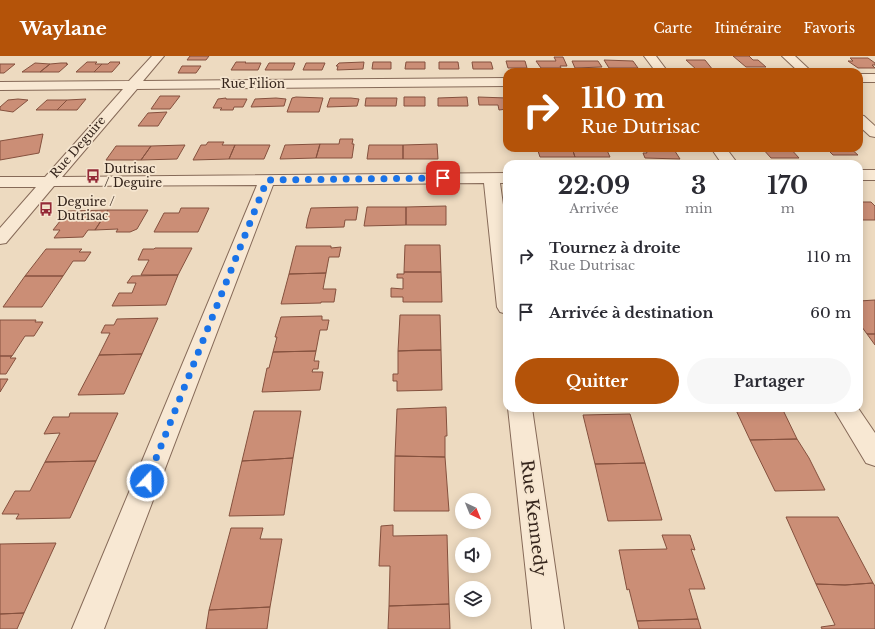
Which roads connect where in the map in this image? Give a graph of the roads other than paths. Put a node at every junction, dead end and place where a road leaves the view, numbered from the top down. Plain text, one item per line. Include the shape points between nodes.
1 (158, 56) edge
2 (650, 56) edge
3 (788, 56) edge
4 (659, 68) edge
5 (802, 68) edge
6 (863, 78) edge
7 (875, 78) edge
8 (503, 82) edge
9 (133, 85) junction
10 (0, 86) edge
11 (863, 122) edge
12 (875, 133) edge
13 (863, 175) edge
14 (875, 175) edge
15 (499, 178) edge
16 (267, 180) junction
17 (0, 182) edge
18 (48, 182) junction
19 (0, 239) edge
20 (503, 243) edge
21 (521, 412) edge
22 (848, 412) edge
23 (875, 455) edge
24 (88, 629) edge
25 (548, 629) edge

1 - 9 street, Rue Deguire
2 - 4 street
3 - 5 street
6 - 7 street
8 - 9 street, Rue Filion
9 - 10 street, Rue Filion
9 - 18 street, Rue Deguire
11 - 12 street
13 - 14 street
15 - 16 street
15 - 20 street
16 - 18 street
16 - 24 street
17 - 18 street
18 - 19 street, Rue Deguire
21 - 25 street, Rue Kennedy
22 - 23 street

